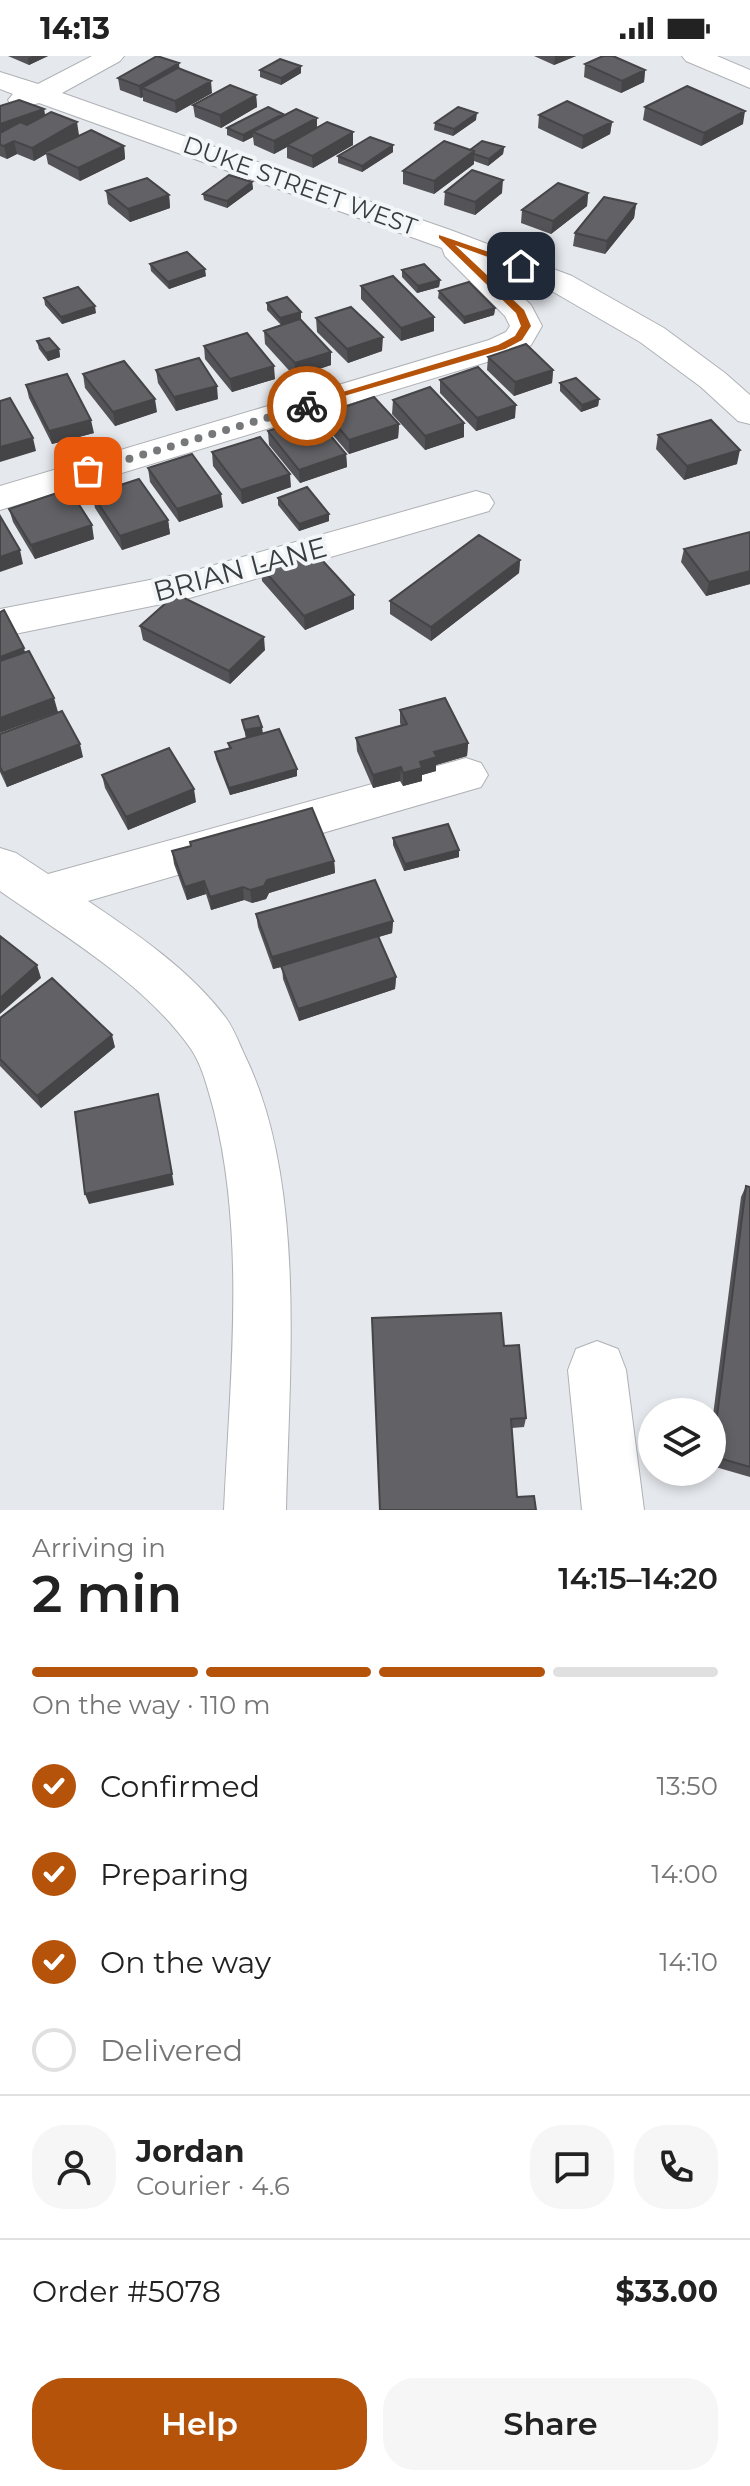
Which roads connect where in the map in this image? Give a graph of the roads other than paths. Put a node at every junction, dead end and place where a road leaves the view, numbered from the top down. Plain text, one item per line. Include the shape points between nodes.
1 (111, 56) edge
2 (695, 56) edge
3 (0, 80) edge
4 (750, 80) edge
5 (40, 94) junction
6 (0, 106) edge
7 (442, 237) junction
8 (750, 414) edge
9 (0, 498) edge
10 (476, 503) dead end
11 (0, 623) edge
12 (466, 775) dead end
13 (0, 866) edge
14 (42, 895) junction
15 (597, 1370) dead end
16 (255, 1510) edge
17 (613, 1510) edge

1 - 5 street
2 - 4 street
3 - 5 street, DUKE STREET WEST
5 - 6 street
5 - 7 street, DUKE STREET WEST
7 - 8 street, DUKE STREET WEST via 547,277 610,309 713,380
7 - 9 street via 520,312 526,326 519,338
10 - 11 street, BRIAN LANE via 186,586
12 - 14 street
13 - 14 street
14 - 16 street via 167,989 211,1037 235,1091 251,1167 260,1282
15 - 17 street

